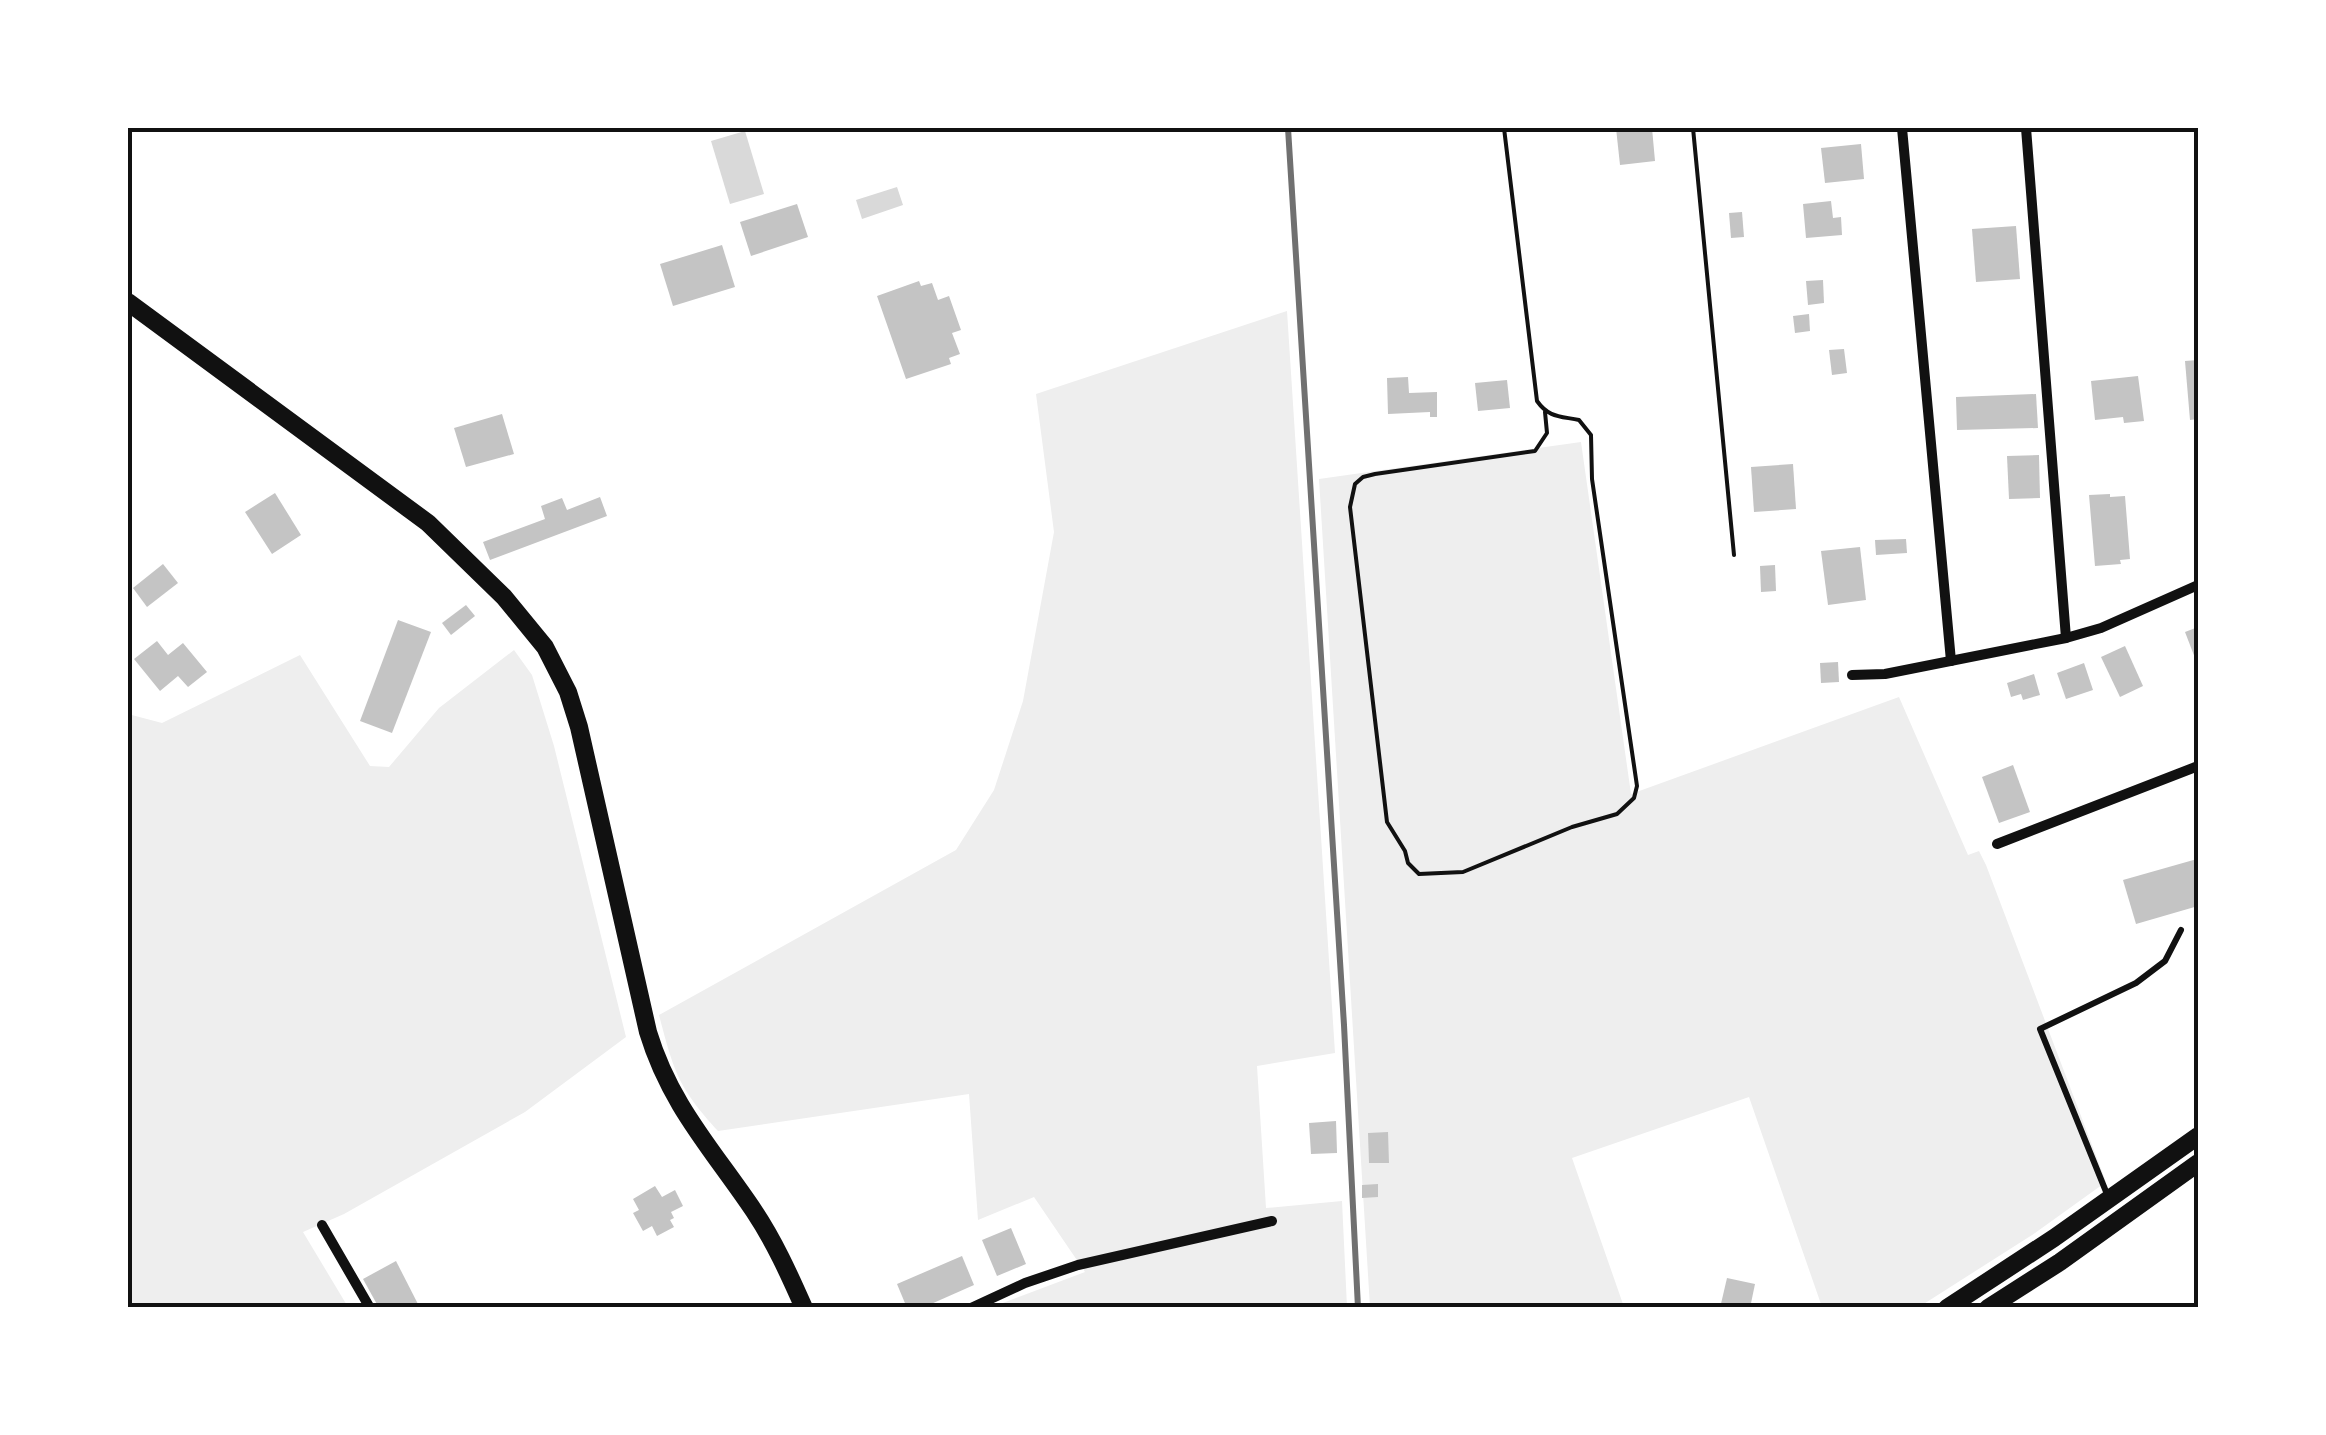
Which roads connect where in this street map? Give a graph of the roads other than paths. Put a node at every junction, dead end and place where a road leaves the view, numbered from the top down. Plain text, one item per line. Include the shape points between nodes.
1 (1902, 128) edge
2 (2026, 128) edge
3 (128, 302) edge
4 (2198, 585) edge
5 (2066, 638) junction
6 (1951, 660) junction
7 (1852, 675) dead end
8 (2198, 766) edge
9 (1996, 844) dead end
10 (2182, 930) dead end
11 (2198, 1136) edge
12 (2198, 1163) edge
13 (2109, 1200) junction
14 (1272, 1221) dead end
15 (322, 1226) dead end
16 (370, 1308) edge
17 (804, 1308) edge
18 (972, 1308) edge
19 (1947, 1308) edge
20 (1988, 1308) edge

1 - 6 street
2 - 5 street
3 - 17 main road via 428,523 545,647 579,727 657,1060 682,1110 767,1232
4 - 5 street
5 - 6 street
6 - 7 street
8 - 9 street
10 - 13 lane via 2166,960 2136,983 2040,1029
11 - 13 main road
12 - 20 main road
13 - 19 main road
14 - 18 street via 1078,1265
15 - 16 street

